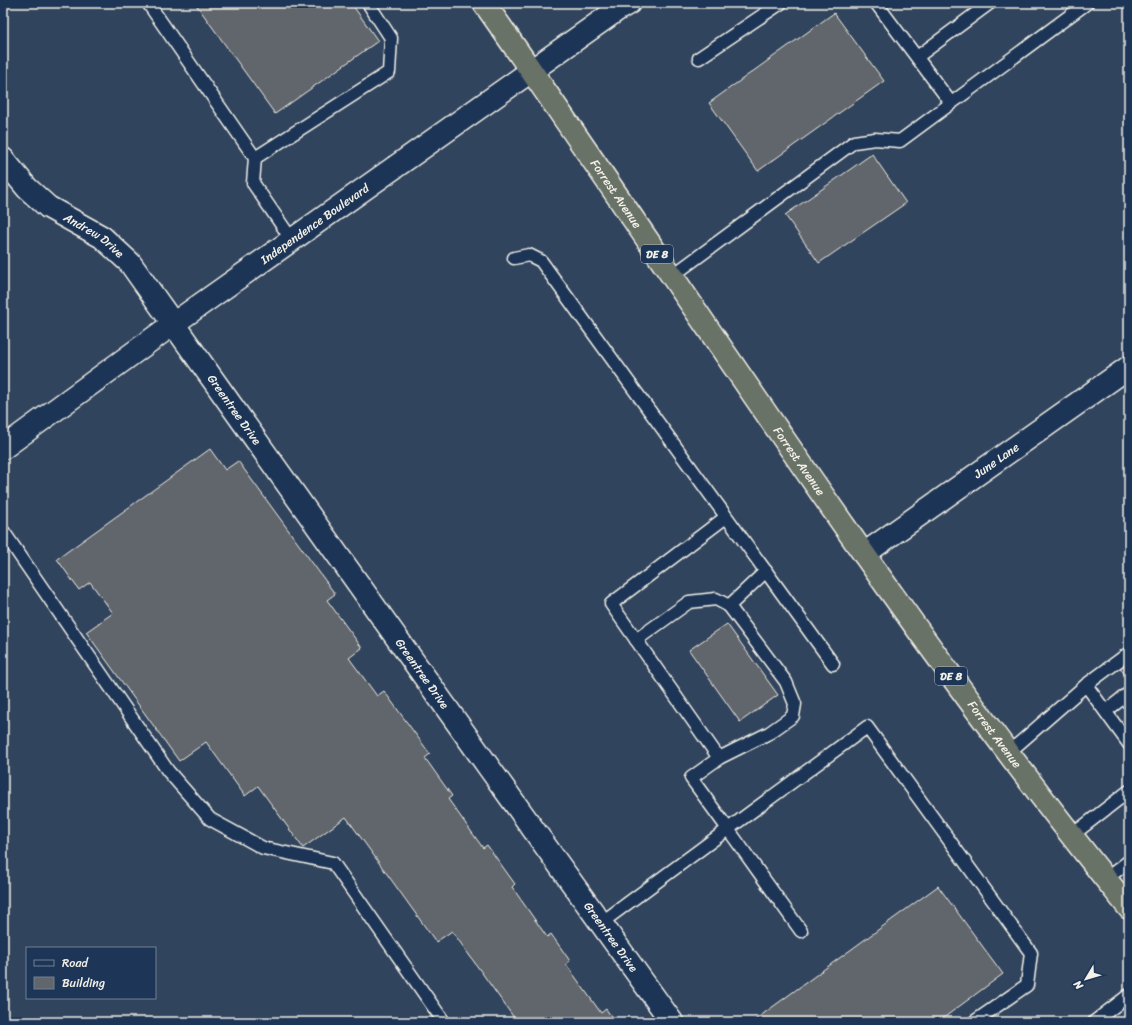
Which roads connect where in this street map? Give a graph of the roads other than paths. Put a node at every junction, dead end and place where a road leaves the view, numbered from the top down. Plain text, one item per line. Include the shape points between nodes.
1 (148, 3) edge
2 (368, 3) edge
3 (484, 3) edge
4 (629, 3) edge
5 (781, 3) edge
6 (876, 3) edge
7 (990, 3) edge
8 (1087, 3) edge
9 (917, 57) junction
10 (699, 58) dead end
11 (531, 71) junction
12 (951, 103) junction
13 (255, 158) junction
14 (3, 159) edge
15 (292, 240) junction
16 (514, 258) dead end
17 (672, 276) junction
18 (173, 324) junction
19 (1129, 367) edge
20 (3, 448) edge
21 (726, 517) junction
22 (3, 531) edge
23 (864, 554) junction
24 (766, 571) junction
25 (730, 606) junction
26 (636, 640) junction
27 (1129, 653) edge
28 (833, 664) dead end
29 (1086, 685) junction
30 (1129, 693) edge
31 (1106, 711) junction
32 (1129, 744) edge
33 (1008, 753) junction
34 (718, 758) junction
35 (1129, 791) edge
36 (728, 829) junction
37 (1071, 836) junction
38 (1129, 860) edge
39 (1106, 879) junction
40 (1129, 908) edge
41 (601, 923) junction
42 (801, 931) dead end
43 (1129, 995) edge
44 (444, 1022) edge
45 (672, 1022) edge
46 (974, 1022) edge
47 (1094, 1022) edge

1 - 13 lane
2 - 13 lane via 391,38 389,72
3 - 11 highway, Forrest Avenue / DE 8
4 - 11 street, Independence Boulevard
5 - 10 lane
6 - 9 lane
7 - 9 lane
8 - 12 lane
9 - 12 lane
11 - 15 street, Independence Boulevard
11 - 17 highway, Forrest Avenue / DE 8
12 - 17 lane via 900,141 875,139 854,142
13 - 15 lane via 253,183
14 - 18 street, Andrew Drive via 27,188 48,207 102,237 130,263
15 - 18 street, Independence Boulevard
16 - 21 lane via 529,255 541,261
17 - 23 highway, Forrest Avenue / DE 8
18 - 20 street, Independence Boulevard
18 - 41 street, Greentree Drive
19 - 23 street, June Lane
21 - 24 lane
21 - 26 lane via 611,604
22 - 44 lane via 168,771 210,819 263,848 333,863
23 - 33 highway, Forrest Avenue / DE 8
24 - 25 lane
24 - 28 lane
25 - 26 lane via 716,598 689,602
25 - 34 lane via 786,682 795,704 793,716 769,733
26 - 34 lane
27 - 29 lane
29 - 31 lane
29 - 33 lane
30 - 31 lane
31 - 32 lane
33 - 37 highway, Forrest Avenue / DE 8
34 - 36 lane via 691,778
35 - 37 lane
36 - 41 lane
36 - 42 lane
36 - 46 lane via 866,727 1031,953 1027,984
37 - 39 highway, Forrest Avenue / DE 8
38 - 39 lane
39 - 40 highway, Forrest Avenue / DE 8
41 - 45 street, Greentree Drive
43 - 47 lane

